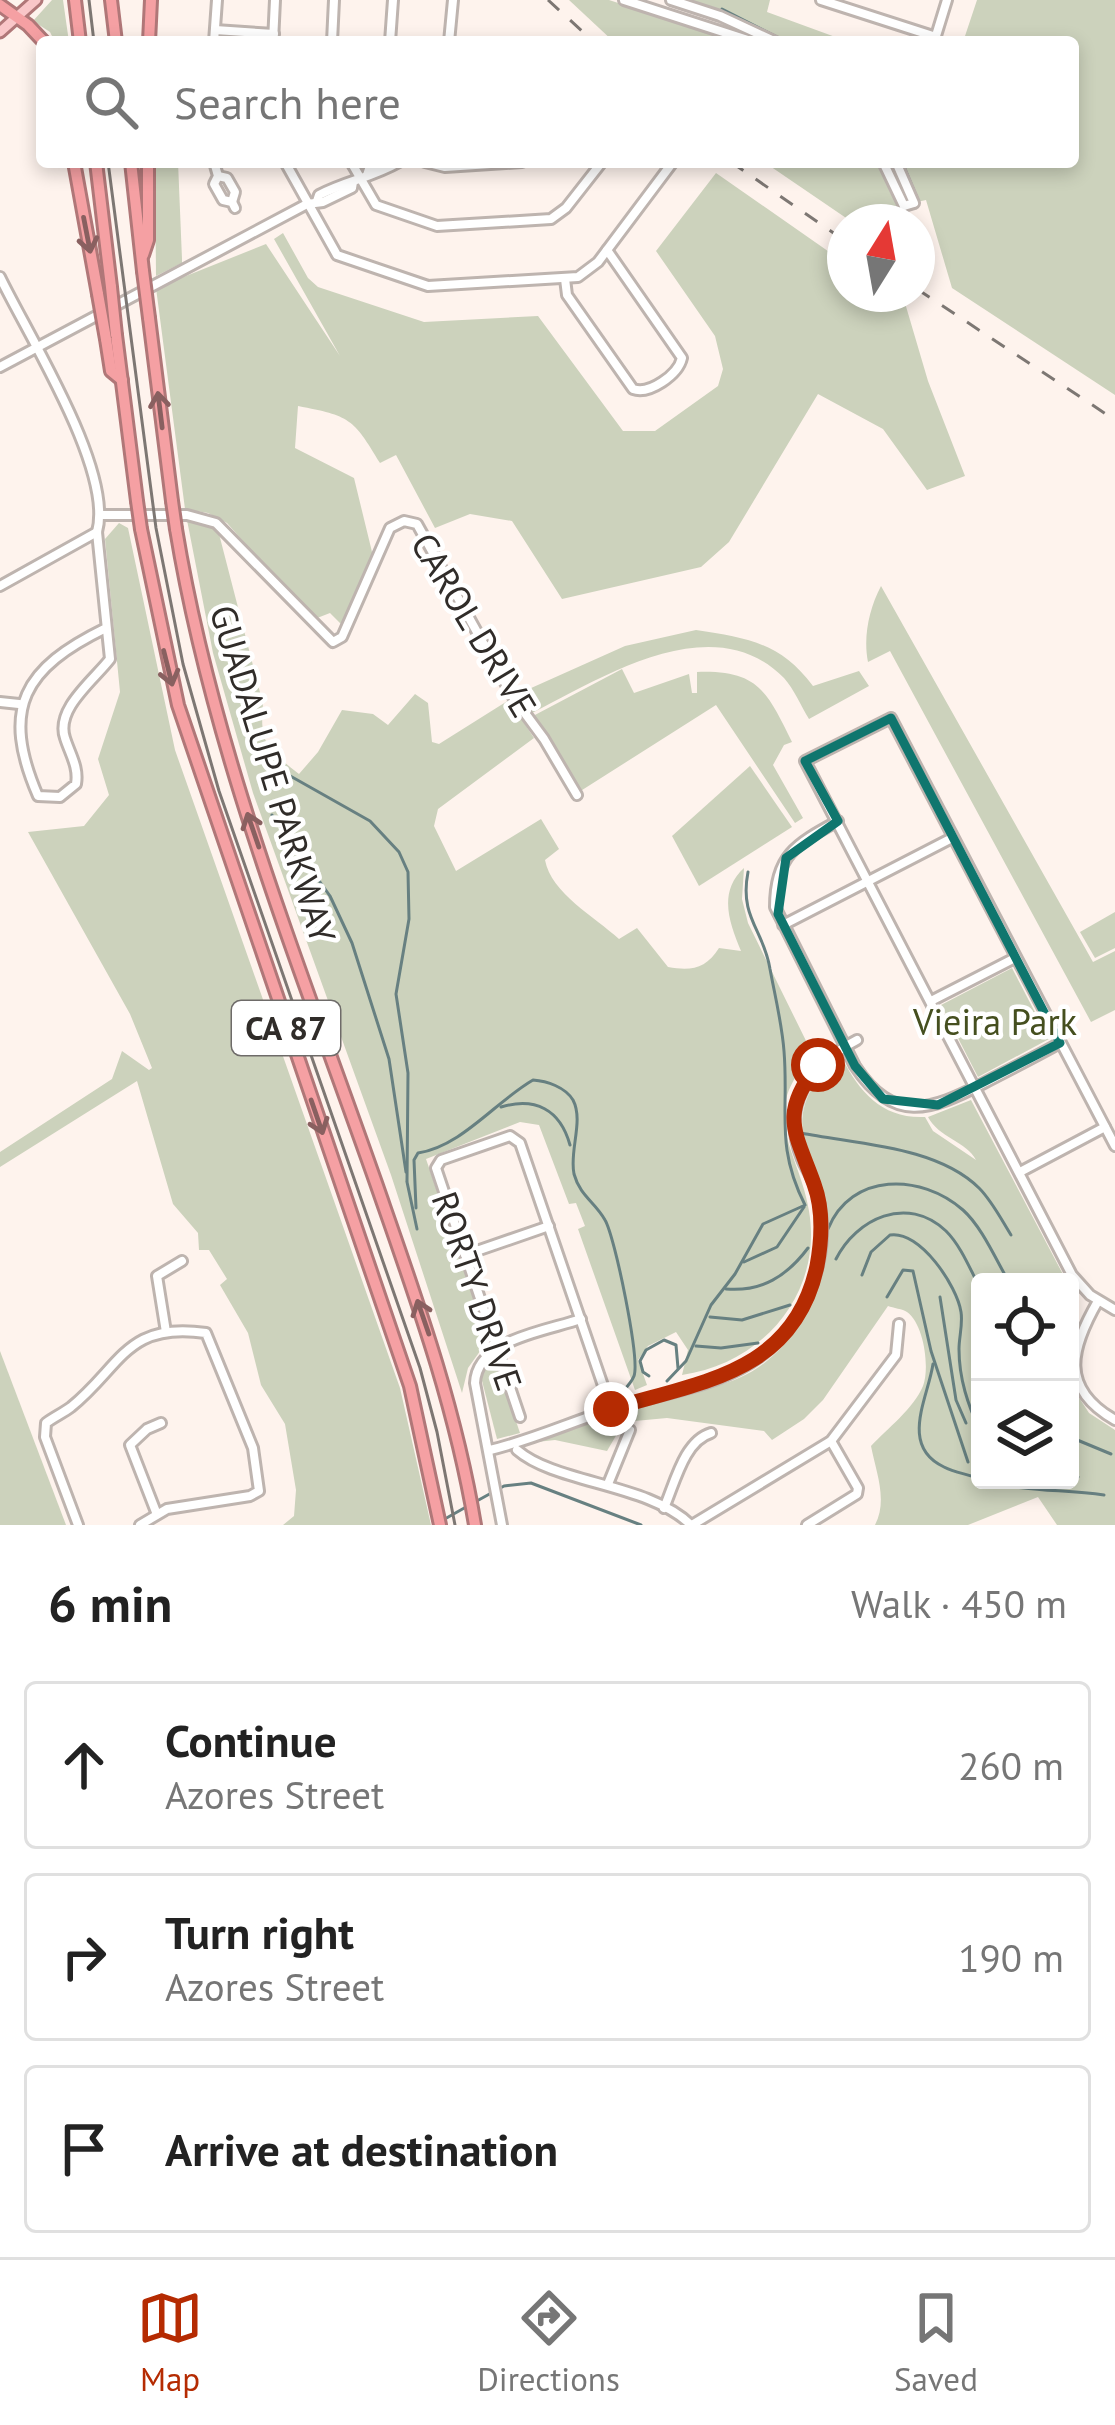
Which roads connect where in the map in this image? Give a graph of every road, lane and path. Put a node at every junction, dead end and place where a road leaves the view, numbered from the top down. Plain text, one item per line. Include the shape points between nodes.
1 (35, 0) edge
2 (111, 0) edge
3 (151, 0) edge
4 (217, 0) edge
5 (275, 0) edge
6 (334, 0) edge
7 (393, 0) edge
8 (453, 0) edge
9 (624, 0) edge
10 (661, 0) edge
11 (671, 0) edge
12 (821, 0) edge
13 (947, 0) edge
14 (73, 4) edge
15 (3, 6) edge
16 (657, 11) junction
17 (20, 18) junction
18 (215, 30) junction
19 (0, 32) edge
20 (38, 36) edge
21 (79, 36) edge
22 (115, 36) edge
23 (149, 36) edge
24 (214, 36) edge
25 (258, 36) edge
26 (273, 36) edge
27 (332, 36) edge
28 (390, 36) edge
29 (450, 36) edge
30 (735, 36) edge
31 (763, 36) edge
32 (924, 36) edge
33 (936, 36) edge
34 (75, 168) edge
35 (96, 168) edge
36 (131, 168) edge
37 (148, 168) edge
38 (216, 168) edge
39 (289, 168) edge
40 (354, 168) edge
41 (371, 168) edge
42 (389, 168) edge
43 (597, 168) edge
44 (668, 168) edge
45 (886, 168) edge
46 (899, 168) edge
47 (360, 179) junction
48 (312, 202) junction
49 (234, 205) dead end
50 (607, 250) junction
51 (143, 264) junction
52 (0, 277) edge
53 (565, 279) junction
54 (111, 337) junction
55 (35, 350) junction
56 (0, 367) edge
57 (101, 515) junction
58 (97, 532) junction
59 (0, 586) edge
60 (106, 628) junction
61 (0, 702) edge
62 (19, 704) junction
63 (577, 795) dead end
64 (838, 821) junction
65 (952, 838) junction
66 (869, 881) junction
67 (784, 925) junction
68 (1015, 958) junction
69 (931, 1001) junction
70 (857, 1040) dead end
71 (1060, 1043) junction
72 (845, 1046) junction
73 (975, 1088) junction
74 (1105, 1127) junction
75 (1115, 1146) edge
76 (1019, 1172) junction
77 (549, 1226) junction
78 (465, 1256) junction
79 (182, 1261) dead end
80 (1098, 1300) junction
81 (1115, 1310) edge
82 (581, 1319) junction
83 (899, 1324) dead end
84 (166, 1332) junction
85 (497, 1348) junction
86 (611, 1409) junction
87 (520, 1417) dead end
88 (1115, 1420) edge
89 (161, 1423) dead end
90 (630, 1430) dead end
91 (711, 1433) dead end
92 (831, 1441) junction
93 (490, 1450) junction
94 (517, 1450) dead end
95 (608, 1484) junction
96 (664, 1508) junction
97 (156, 1512) junction
98 (475, 1521) edge
99 (78, 1525) edge
100 (140, 1525) edge
101 (440, 1525) edge
102 (502, 1525) edge
103 (692, 1525) edge
104 (807, 1525) edge

1 - 17 main road
2 - 22 highway
3 - 23 highway
4 - 18 street
5 - 26 street
6 - 27 street
7 - 28 street
8 - 29 street
9 - 16 street
10 - 16 street
11 - 31 street
12 - 32 street
13 - 33 street
14 - 21 highway
15 - 17 highway
16 - 30 street
17 - 19 main road
17 - 20 highway
18 - 24 street
18 - 25 street
34 -> 54 highway, bridge
35 - 54 highway, GUADALUPE PARKWAY / CA 87, bridge
36 - 51 highway, GUADALUPE PARKWAY / CA 87
37 - 51 highway
38 - 49 street via 235,192
39 - 48 street
40 - 47 street
41 - 47 street
42 - 47 street
43 - 47 street via 561,213 543,221 428,226 382,209
44 - 50 street
45 - 46 street via 904,206 914,202
47 - 48 street
48 - 53 street via 337,255 422,285
48 - 55 street
50 - 53 street via 587,273
50 - 53 street via 682,358 648,390 633,389 567,295
98 -> 51 highway, GUADALUPE PARKWAY / CA 87, bridge via 453,1409 229,758 196,637
52 - 55 street
54 -> 101 highway, GUADALUPE PARKWAY / CA 87, bridge via 178,705 401,1358
55 - 56 street
55 - 57 street via 90,457
57 - 58 street
57 - 63 street, CAROL DRIVE via 216,523 333,642 344,634 390,529 417,524
58 - 59 street
58 - 60 street
60 - 62 street via 44,663
60 - 62 street via 110,659 63,722 78,778 60,797 38,796 22,768 14,732
61 - 62 street
64 - 65 street via 805,761 891,718
64 - 66 street
64 - 67 street via 798,842 786,858 776,893
65 - 66 street
65 - 68 street
66 - 67 street
66 - 69 street
67 - 72 street
68 - 69 street
68 - 71 street
69 - 73 street
70 - 72 street
71 - 73 street
71 - 74 street
72 - 73 street via 871,1088 899,1105 938,1106
72 - 86 street via 818,1065 795,1108 821,1244 791,1328 722,1378
73 - 76 street
74 - 75 street
74 - 76 street
76 - 80 street via 1072,1275
77 - 78 street
77 - 78 street, RORTY DRIVE via 515,1137 437,1164
77 - 82 street
78 - 85 street, RORTY DRIVE
79 - 84 street via 157,1276
80 - 81 street
80 - 88 street via 1078,1336 1075,1367 1088,1400
82 - 85 street
82 - 86 street
83 - 92 street via 896,1354
84 - 97 street via 206,1333 253,1448 260,1491
84 - 99 street via 132,1346 44,1428
85 - 87 street, RORTY DRIVE
85 - 93 street via 475,1376
86 - 93 street
89 - 97 street via 130,1445
90 - 95 street
91 - 96 street via 692,1446
92 - 103 street
92 - 104 street via 858,1488
93 - 102 street
94 - 95 street
95 - 96 street
96 - 103 street
97 - 100 street

